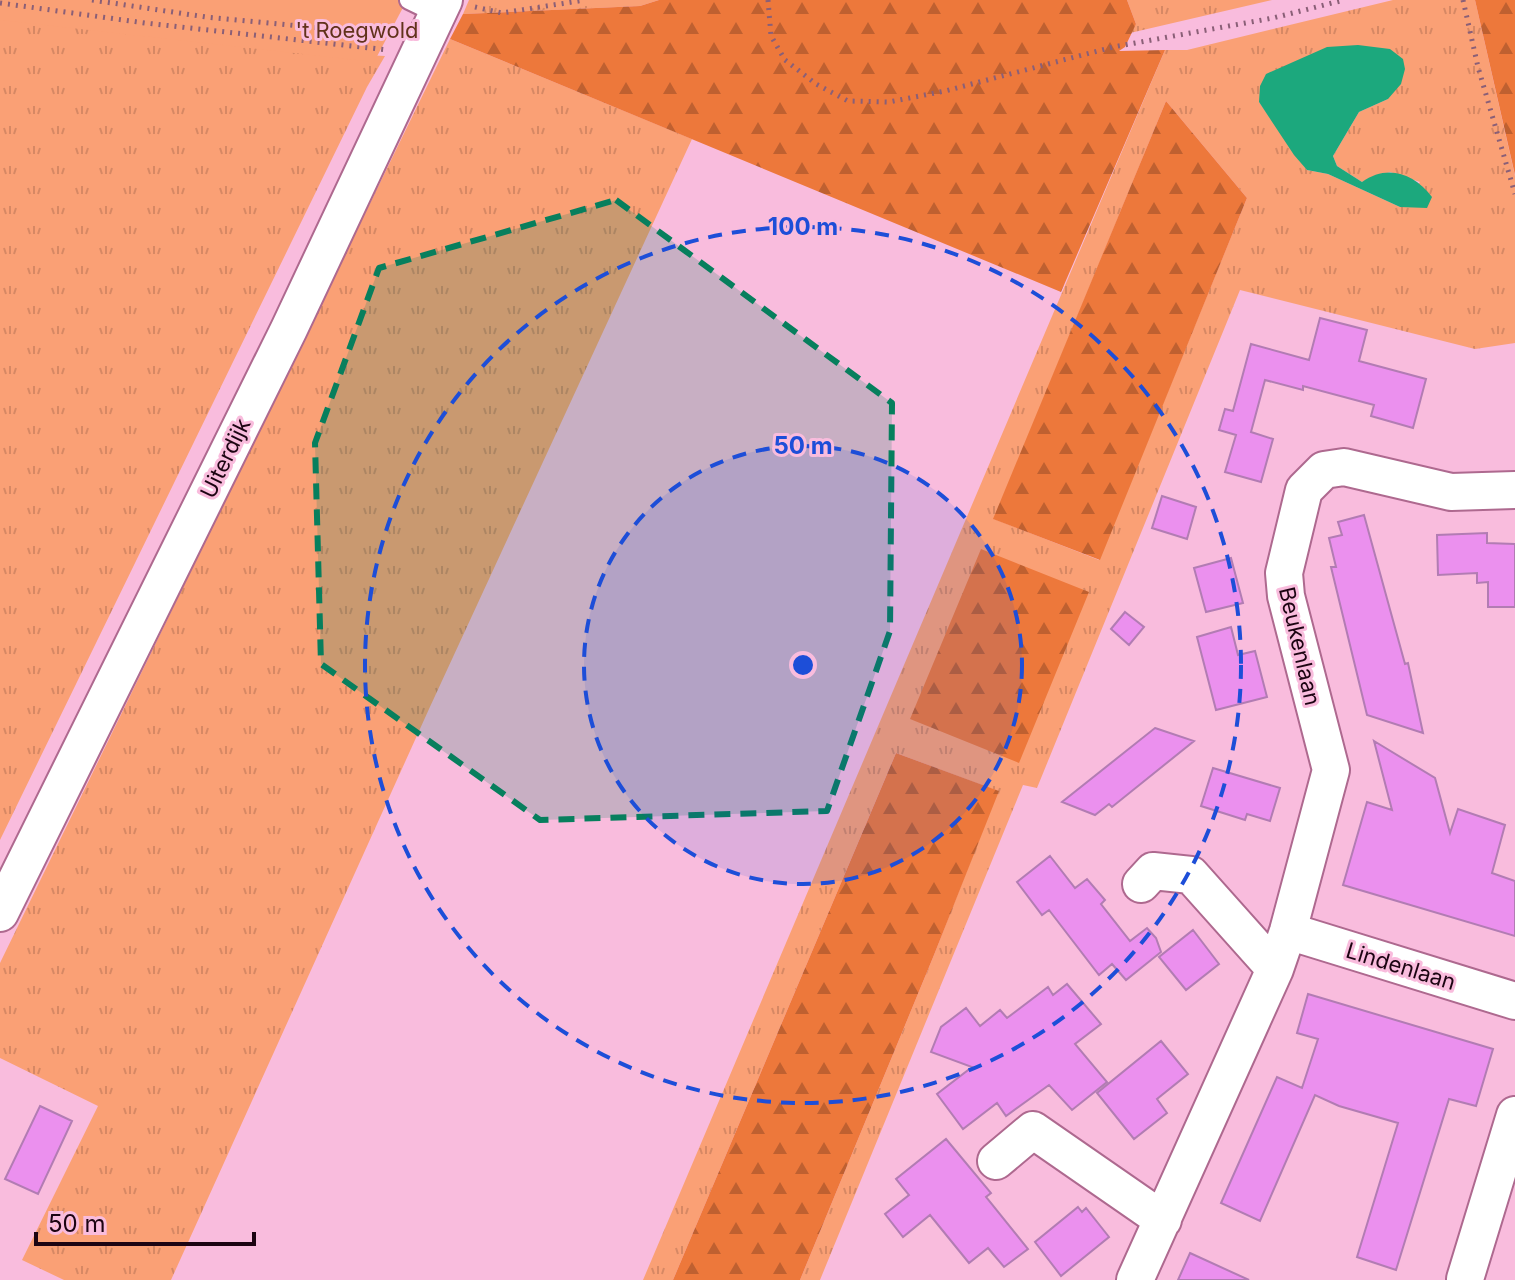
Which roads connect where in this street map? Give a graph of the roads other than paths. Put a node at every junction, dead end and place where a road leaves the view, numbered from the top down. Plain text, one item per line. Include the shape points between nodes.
1 (434, 19) edge
2 (1515, 490) edge
3 (1141, 884) dead end
4 (0, 913) edge
5 (1288, 931) junction
6 (1275, 969) junction
7 (1515, 1001) edge
8 (1515, 1115) edge
9 (996, 1161) dead end
10 (1163, 1220) junction
11 (1465, 1279) edge
12 (1135, 1280) edge

1 - 4 street, Uiterdijk via 289,329
2 - 5 street, Beukenlaan via 1451,492 1344,467 1324,470 1304,490 1284,573 1286,596 1331,770
3 - 6 street via 1153,871 1191,875
5 - 6 street, Beukenlaan
5 - 7 street, Lindenlaan
6 - 10 street, Beukenlaan
8 - 11 street
9 - 10 street via 1033,1130
10 - 12 street, Beukenlaan

